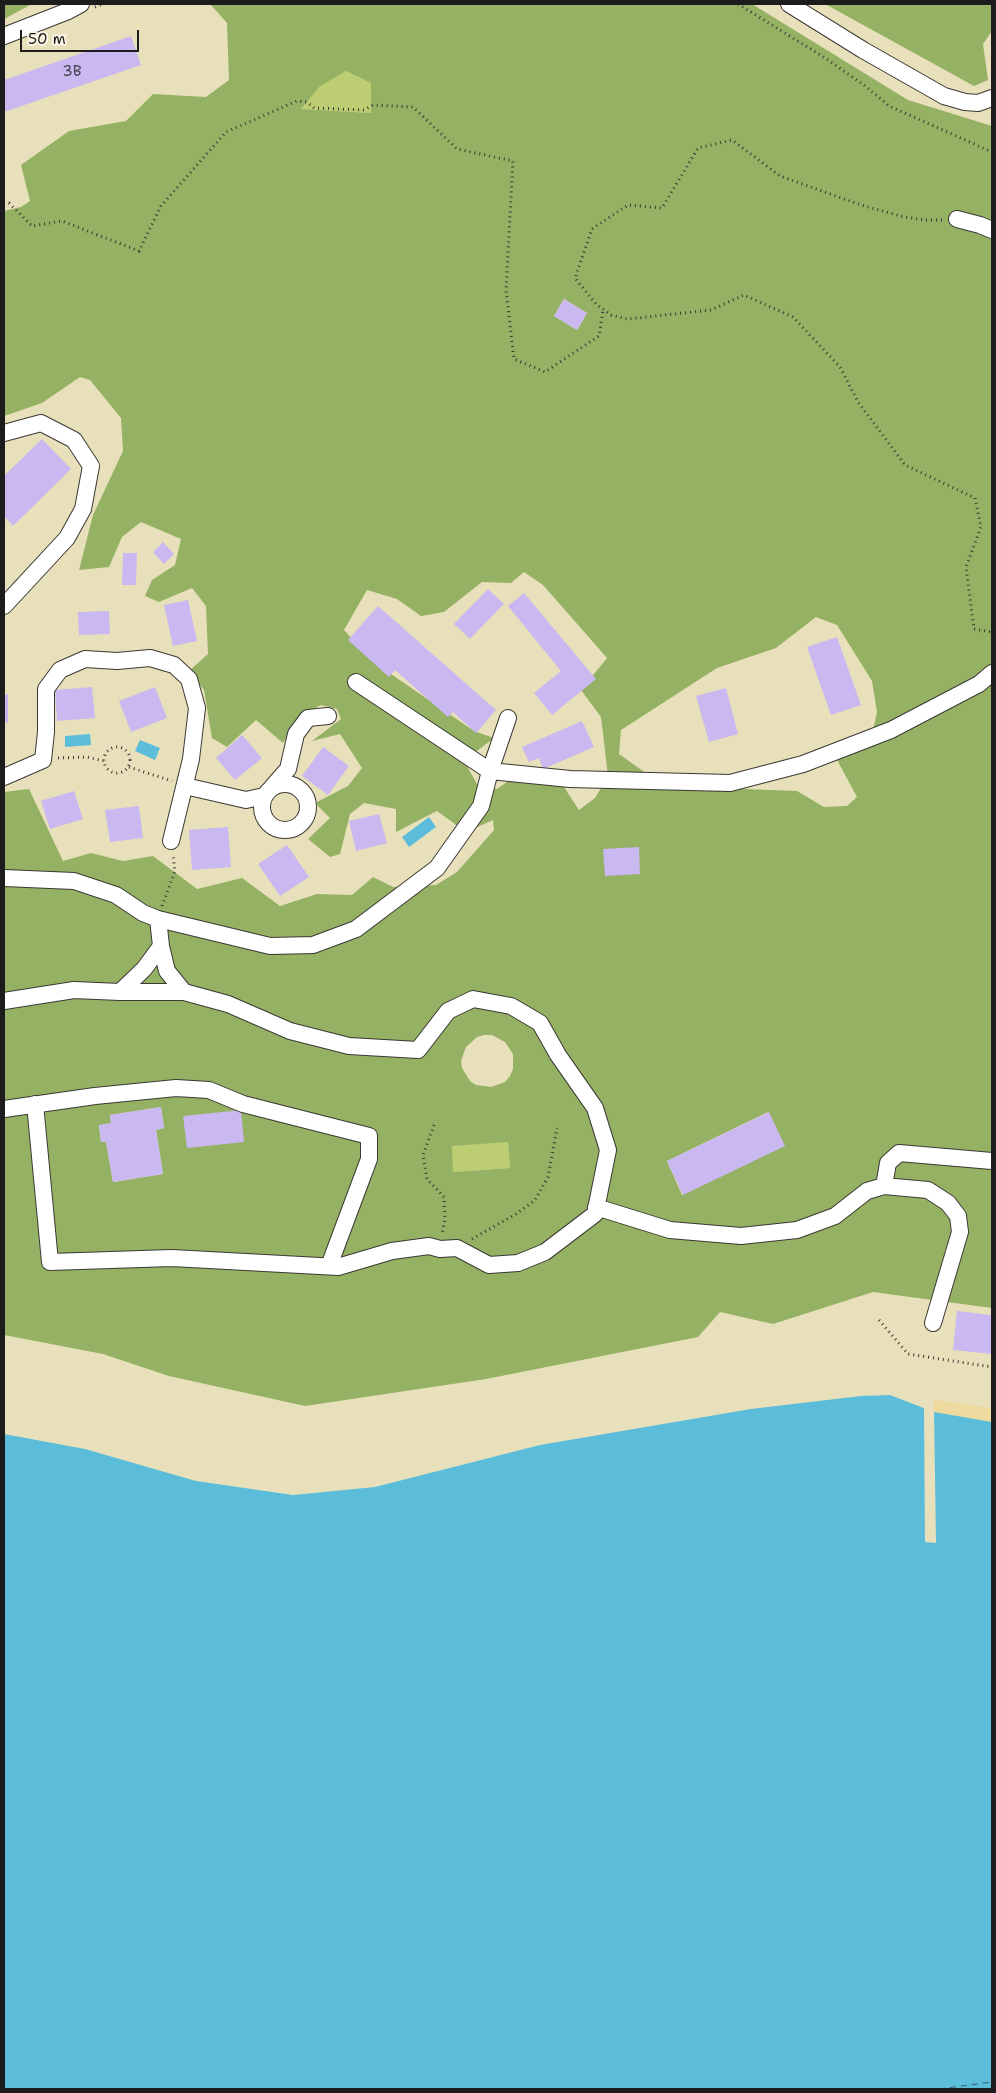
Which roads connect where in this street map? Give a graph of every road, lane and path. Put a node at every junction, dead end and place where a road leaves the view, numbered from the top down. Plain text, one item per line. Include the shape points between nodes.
1 (81, 4) edge
2 (738, 4) edge
3 (789, 4) edge
4 (4, 36) edge
5 (992, 98) edge
6 (992, 152) edge
7 (4, 204) edge
8 (957, 219) joint
9 (992, 230) edge
10 (604, 310) junction
11 (4, 433) edge
12 (4, 606) edge
13 (992, 632) edge
14 (992, 673) edge
15 (356, 682) dead end
16 (328, 716) dead end
17 (508, 718) dead end
18 (43, 760) junction
19 (104, 761) junction
20 (130, 766) junction
21 (490, 771) junction
22 (4, 777) edge
23 (185, 786) junction
24 (171, 841) joint
25 (4, 878) edge
26 (158, 919) junction
27 (161, 946) junction
28 (120, 992) junction
29 (184, 992) junction
30 (4, 1001) edge
31 (35, 1104) junction
32 (4, 1109) edge
33 (434, 1125) dead end
34 (557, 1128) dead end
35 (992, 1161) edge
36 (884, 1186) junction
37 (596, 1207) junction
38 (457, 1248) junction
39 (440, 1249) junction
40 (329, 1266) junction
41 (879, 1320) dead end
42 (933, 1323) dead end
43 (992, 1367) edge

1 - 4 street
2 - 6 path via 857,80 889,106
3 - 5 street via 944,96 978,103
7 - 10 path via 9,203 32,226 62,221 140,251 161,206 226,132 297,101 307,102 314,108 364,110 372,105 413,107 458,149 513,161 506,290 514,359 545,372 599,336
8 - 9 street
8 - 10 path via 904,217 861,205 780,176 732,140 698,148 662,208 628,205 592,229 575,278
10 - 13 path via 610,315 628,319 711,310 744,295 793,317 840,366 858,402 905,465 975,498 981,527 966,567 974,629
11 - 12 street via 41,423 74,440 90,466 83,509 67,538
14 - 21 street via 979,684 891,730 803,764 730,783 570,779
15 - 21 street
16 - 23 street via 308,718 296,734 288,769 268,792 246,800
17 - 21 street
18 - 19 path via 87,757
18 - 22 street
18 - 23 street via 46,689 60,670 85,660 150,658 174,665 189,679 198,708
19 - 20 path via 111,772 118,774
19 - 20 path via 110,748 117,746 129,753
20 - 23 path
21 - 26 street via 481,806 437,868 356,928 313,945 270,946
23 - 24 street
24 - 26 path via 174,871
25 - 26 street via 74,881 116,895
26 - 27 street
27 - 28 street via 144,969
27 - 29 street via 167,972
28 - 29 street
28 - 30 street via 74,990
29 - 37 street via 228,1004 298,1033 348,1046 418,1050 448,1011 473,999 511,1006 540,1023 595,1108 608,1150
31 - 32 street
31 - 40 street via 50,1262 172,1258
31 - 40 street via 176,1088 209,1090 243,1104 369,1136 369,1159
33 - 39 path via 423,1155 427,1179 444,1197 445,1219
34 - 38 path via 548,1177 535,1200
35 - 36 street via 899,1153 888,1163
36 - 37 street via 867,1191 835,1216 797,1230 742,1236 670,1230
36 - 42 street via 928,1190 948,1203 958,1216 960,1232
37 - 38 street via 588,1220 545,1252 518,1263 489,1266
38 - 39 street
39 - 40 street via 429,1246 392,1251
41 - 43 path via 908,1354

